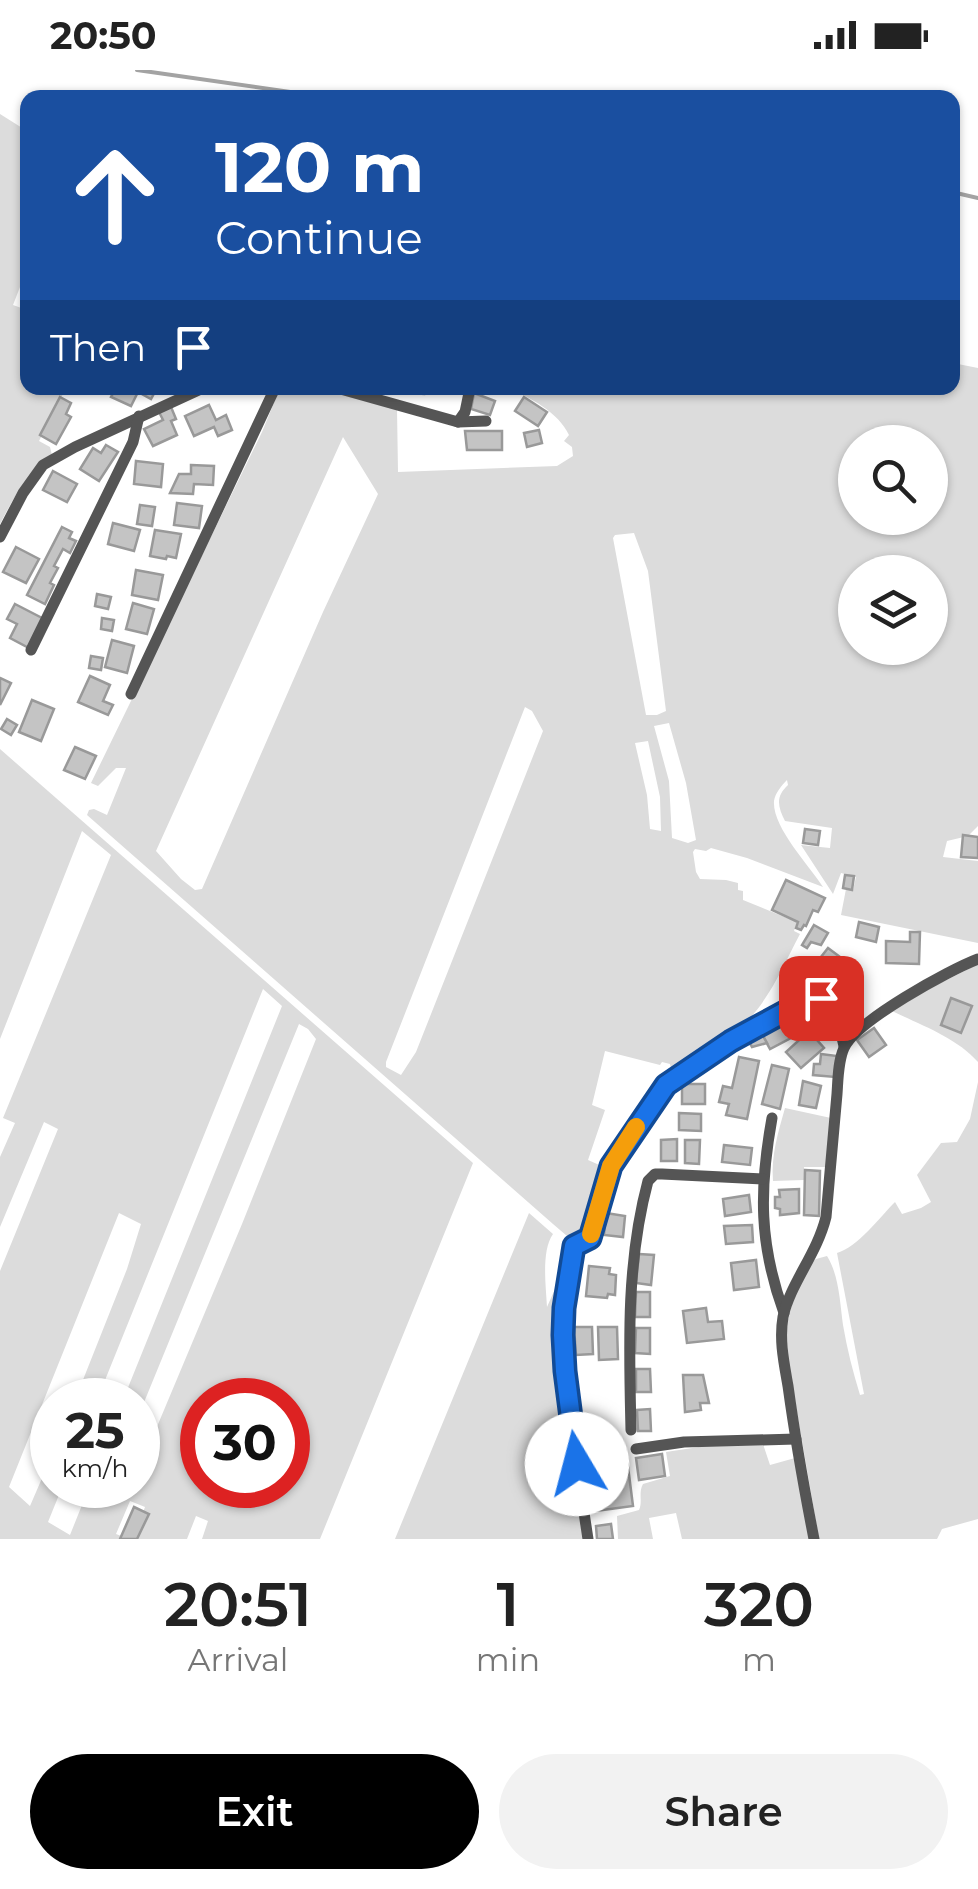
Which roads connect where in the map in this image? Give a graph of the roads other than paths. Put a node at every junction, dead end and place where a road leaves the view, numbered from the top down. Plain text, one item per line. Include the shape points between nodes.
1 (187, 395) edge
2 (273, 395) edge
3 (362, 395) edge
4 (469, 395) edge
5 (139, 416) junction
6 (486, 421) dead end
7 (458, 422) junction
8 (0, 537) edge
9 (31, 650) dead end
10 (131, 694) dead end
11 (978, 959) edge
12 (844, 1046) junction
13 (772, 1118) dead end
14 (763, 1179) junction
15 (784, 1314) junction
16 (630, 1430) dead end
17 (796, 1439) junction
18 (636, 1449) dead end
19 (588, 1539) edge
20 (814, 1539) edge

1 - 5 street
2 - 10 street
3 - 7 street
4 - 7 street
5 - 8 street via 43,465
5 - 9 street via 133,442
6 - 7 street
11 - 12 street via 880,1014
12 - 15 street via 822,1232
12 - 19 street via 828,1002 811,998 666,1085 618,1153 590,1238 574,1246 564,1308 571,1427
13 - 14 street
14 - 15 street via 766,1250
14 - 16 street via 655,1174 648,1181 629,1308
15 - 17 street via 781,1338
17 - 18 street
17 - 20 street

